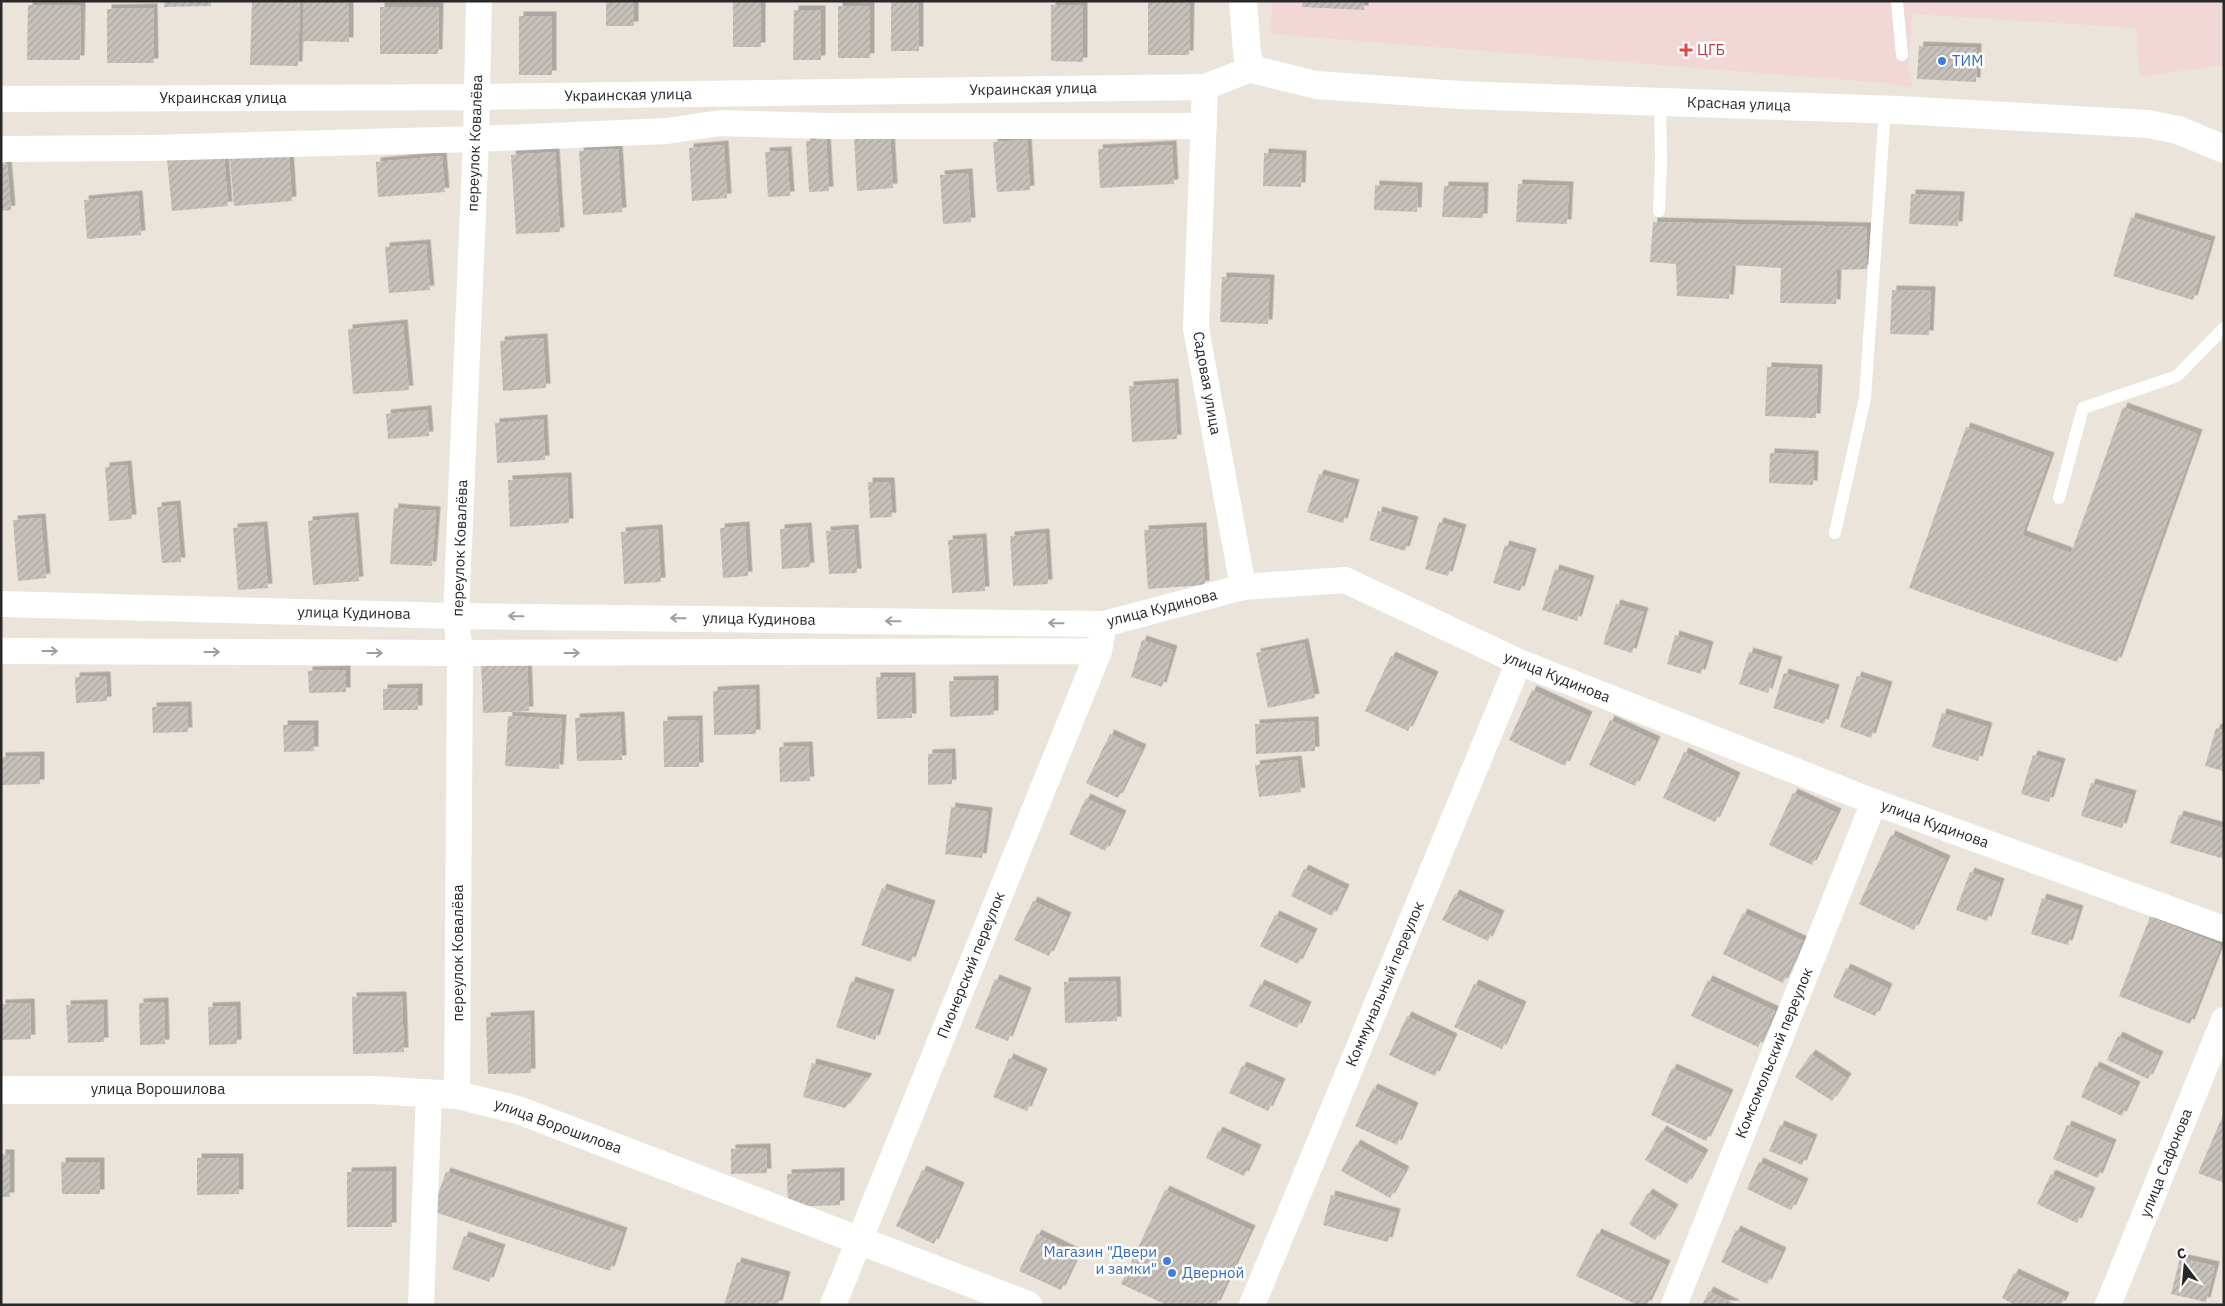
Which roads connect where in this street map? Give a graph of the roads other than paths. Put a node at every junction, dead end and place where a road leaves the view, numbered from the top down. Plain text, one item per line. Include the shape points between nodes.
1 (479, 1) edge
2 (1243, 1) edge
3 (1897, 1) edge
4 (1902, 55) dead end
5 (1251, 69) junction
6 (1205, 87) junction
7 (476, 98) junction
8 (1, 99) edge
9 (1660, 101) junction
10 (1885, 110) junction
11 (1204, 126) junction
12 (476, 139) junction
13 (1, 149) edge
14 (2224, 149) edge
15 (1659, 211) dead end
16 (2224, 328) edge
17 (2059, 498) dead end
18 (1835, 533) dead end
19 (1243, 587) junction
20 (1, 604) edge
21 (456, 616) junction
22 (1104, 624) junction
23 (1, 651) edge
24 (1099, 651) junction
25 (460, 653) junction
26 (1518, 662) junction
27 (1874, 802) junction
28 (2224, 929) edge
29 (2224, 1020) edge
30 (1, 1090) edge
31 (429, 1093) junction
32 (457, 1095) junction
33 (859, 1239) junction
34 (421, 1305) edge
35 (833, 1305) edge
36 (1028, 1305) edge
37 (1252, 1305) edge
38 (1674, 1305) edge
39 (2108, 1305) edge

1 - 7 street, переулок Ковалёва
2 - 5 main road
3 - 4 lane
5 - 6 street, Украинская улица
5 - 9 main road, Красная улица via 1316,85 1357,89
6 - 7 street, Украинская улица
6 - 11 street, Садовая улица
7 - 8 street, Украинская улица
7 - 12 street, переулок Ковалёва
9 - 10 main road, Красная улица
9 - 15 lane
10 - 14 main road, Красная улица via 2148,124 2178,130
10 - 18 lane via 1865,398
11 - 12 street via 720,123 667,131
11 - 19 street, Садовая улица via 1196,328
12 - 13 street
12 - 21 street, переулок Ковалёва
16 - 17 lane via 2176,376 2083,408
19 - 22 street, улица Кудинова
19 - 26 street, улица Кудинова via 1345,580
20 - 21 street, улица Кудинова
22 -> 21 street, улица Кудинова
21 - 25 street, переулок Ковалёва
22 - 24 street, Пионерский переулок
23 -> 25 street
25 -> 24 street
24 - 33 street, Пионерский переулок
25 - 32 street, переулок Ковалёва
26 - 27 street, улица Кудинова
26 - 37 street, Коммунальный переулок
27 - 28 street, улица Кудинова
27 - 38 street, Комсомольский переулок
29 - 39 street, улица Сафонова
30 - 31 main road, улица Ворошилова via 275,1089
31 - 32 main road, улица Ворошилова
31 - 34 street
32 - 33 main road, улица Ворошилова via 518,1110
33 - 35 street, Пионерский переулок
33 - 36 main road, улица Ворошилова

